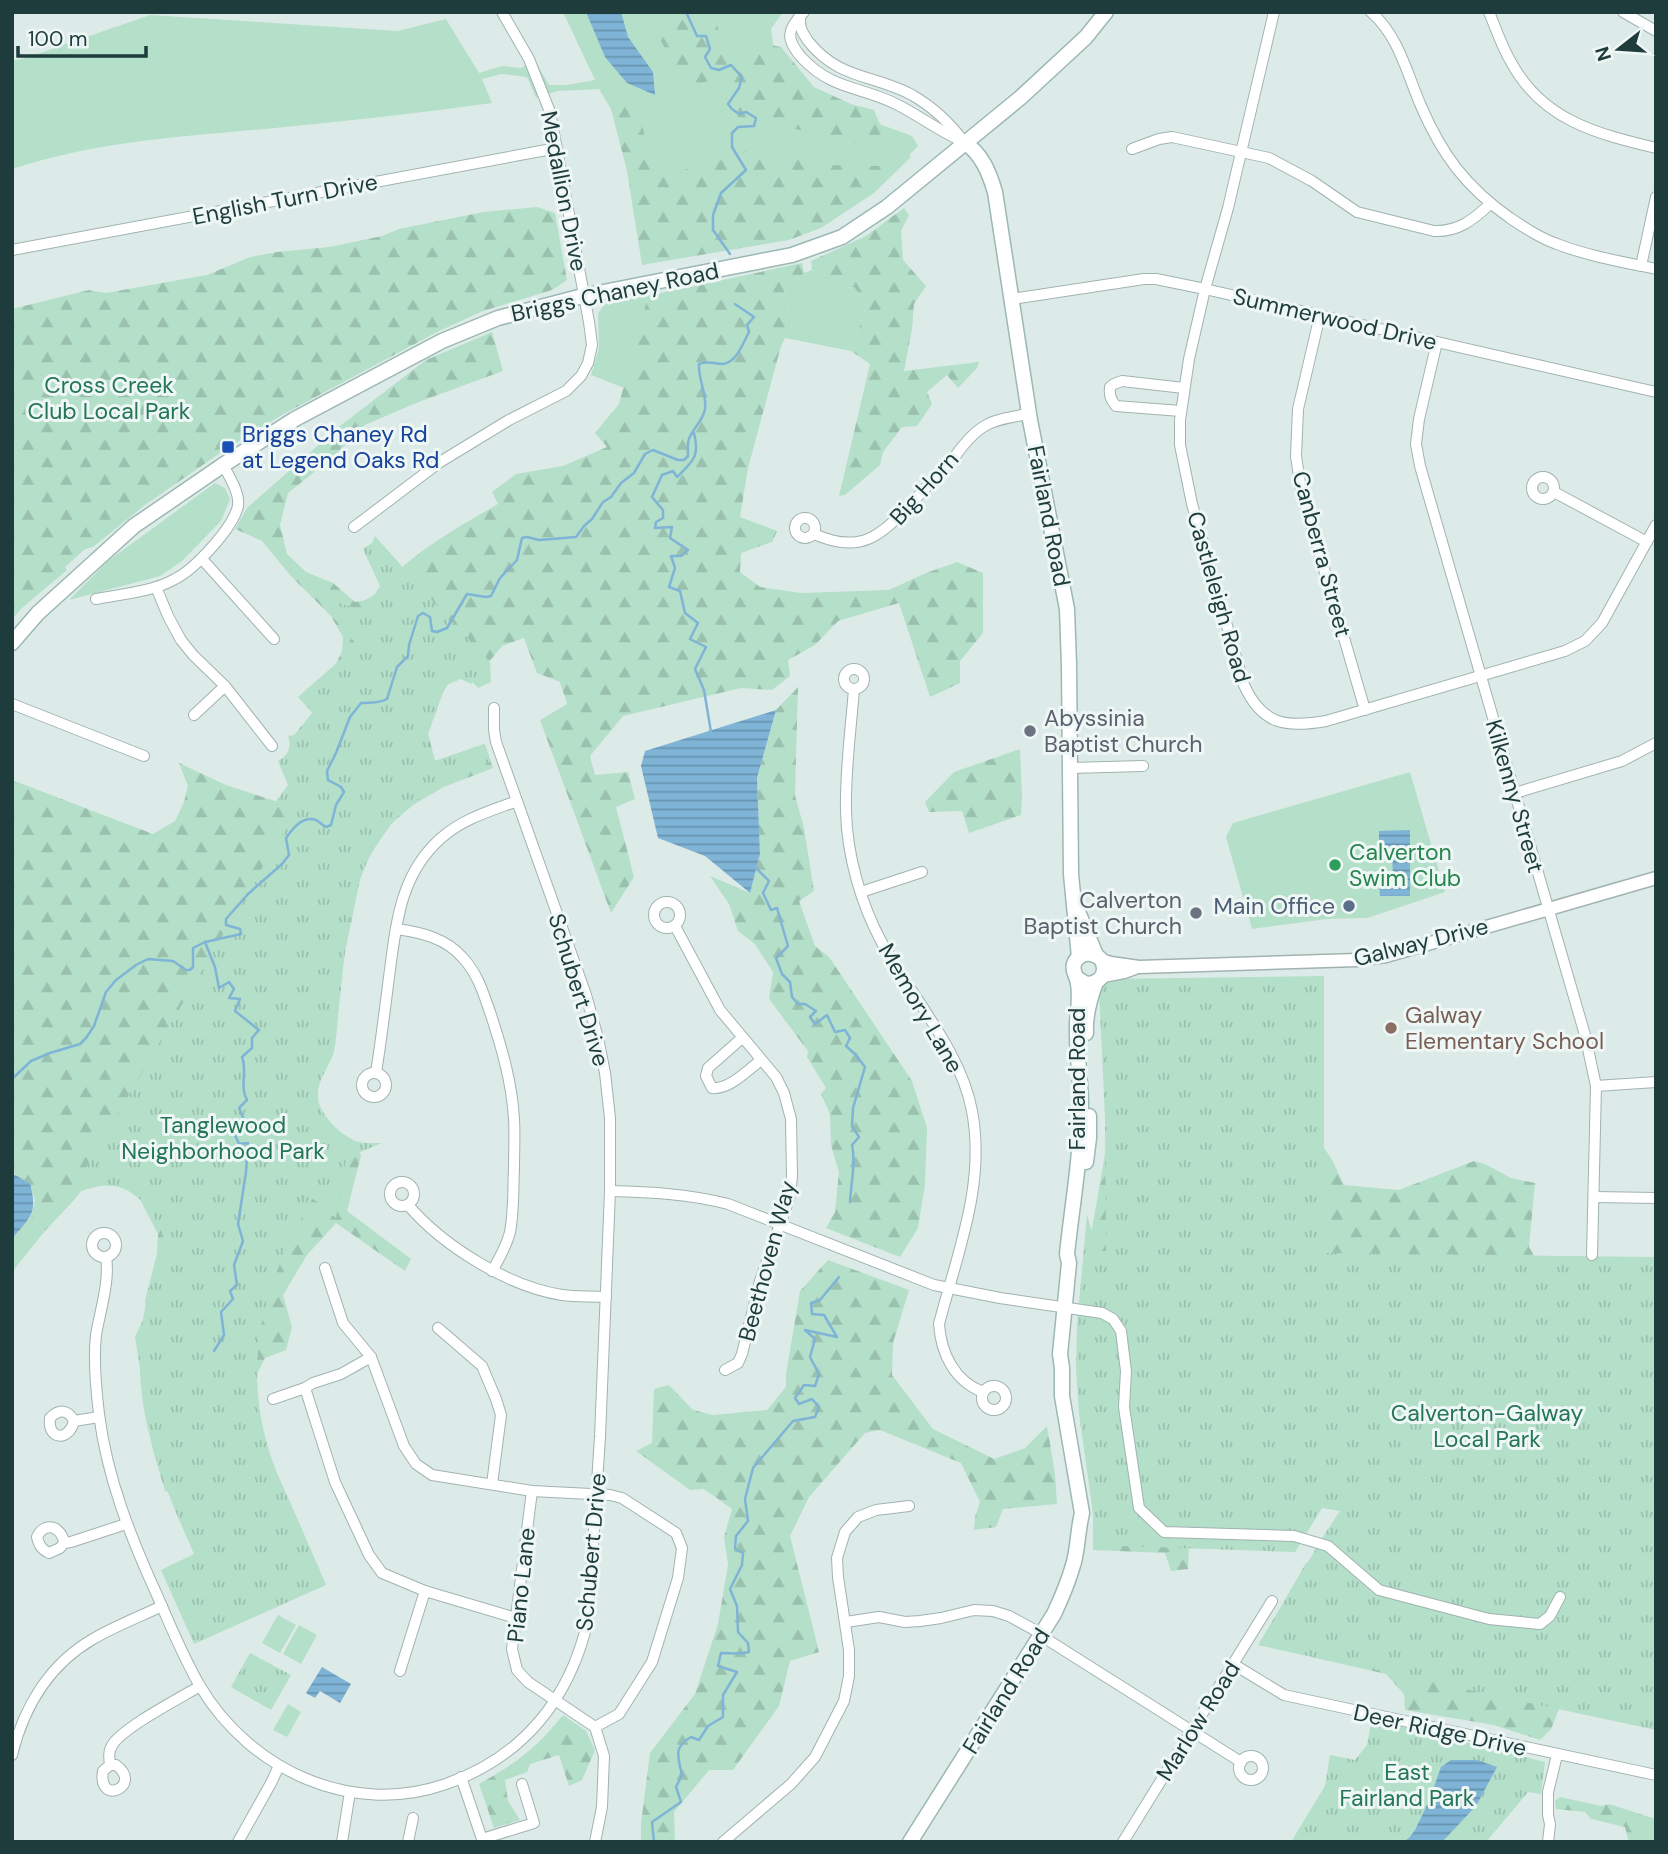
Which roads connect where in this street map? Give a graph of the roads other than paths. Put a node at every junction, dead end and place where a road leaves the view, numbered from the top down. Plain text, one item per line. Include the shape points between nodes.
1 (502, 12) edge
2 (1106, 12) edge
3 (1274, 12) edge
4 (1371, 12) edge
5 (1489, 12) edge
6 (1623, 12) edge
7 (802, 14) edge
8 (1656, 31) edge
9 (928, 106) junction
10 (920, 118) junction
11 (964, 142) junction
12 (557, 148) junction
13 (1656, 148) edge
14 (1132, 149) dead end
15 (1240, 151) junction
16 (1656, 197) edge
17 (1490, 204) junction
18 (12, 250) edge
19 (1641, 266) junction
20 (1656, 270) edge
21 (1205, 289) junction
22 (583, 296) junction
23 (1012, 299) junction
24 (1320, 315) junction
25 (1437, 342) junction
26 (1184, 388) junction
27 (1656, 392) edge
28 (1181, 411) junction
29 (1029, 414) junction
30 (223, 465) junction
31 (1554, 492) dead end
32 (1656, 525) edge
33 (354, 527) dead end
34 (814, 534) dead end
35 (1647, 542) junction
36 (202, 559) junction
37 (156, 587) junction
38 (96, 599) dead end
39 (274, 639) dead end
40 (12, 643) edge
41 (1481, 676) junction
42 (225, 686) junction
43 (854, 689) dead end
44 (12, 704) edge
45 (494, 708) dead end
46 (1365, 710) junction
47 (194, 715) dead end
48 (1656, 743) edge
49 (272, 746) dead end
50 (144, 756) dead end
51 (1143, 766) dead end
52 (1070, 768) junction
53 (1514, 793) junction
54 (517, 802) junction
55 (922, 872) dead end
56 (1656, 878) edge
57 (861, 892) junction
58 (1074, 903) junction
59 (1548, 909) junction
60 (675, 926) dead end
61 (396, 929) junction
62 (1079, 957) junction
63 (1099, 957) junction
64 (1139, 967) junction
65 (1077, 978) junction
66 (1099, 979) junction
67 (743, 1038) junction
68 (761, 1060) junction
69 (376, 1073) dead end
70 (1656, 1082) edge
71 (1596, 1086) junction
72 (610, 1191) junction
73 (1595, 1197) junction
74 (1656, 1198) edge
75 (408, 1205) dead end
76 (780, 1223) junction
77 (1592, 1255) dead end
78 (106, 1257) dead end
79 (1069, 1263) junction
80 (325, 1268) dead end
81 (492, 1271) junction
82 (948, 1288) junction
83 (606, 1297) junction
84 (1064, 1307) junction
85 (438, 1328) dead end
86 (371, 1357) junction
87 (725, 1370) dead end
88 (305, 1388) junction
89 (983, 1392) dead end
90 (273, 1399) dead end
91 (99, 1416) junction
92 (74, 1421) dead end
93 (492, 1484) junction
94 (532, 1491) junction
95 (598, 1495) junction
96 (909, 1506) dead end
97 (126, 1524) junction
98 (64, 1543) dead end
99 (425, 1591) junction
100 (1560, 1597) dead end
101 (1272, 1601) dead end
102 (162, 1606) junction
103 (516, 1618) junction
104 (846, 1622) junction
105 (1042, 1634) junction
106 (1233, 1664) junction
107 (400, 1671) dead end
108 (200, 1686) junction
109 (557, 1700) junction
110 (595, 1727) junction
111 (1191, 1731) junction
112 (12, 1755) edge
113 (1557, 1755) junction
114 (1241, 1762) dead end
115 (110, 1765) dead end
116 (279, 1766) junction
117 (1656, 1775) edge
118 (461, 1777) junction
119 (522, 1784) dead end
120 (350, 1792) junction
121 (413, 1818) dead end
122 (482, 1840) edge
123 (238, 1842) edge
124 (342, 1842) edge
125 (408, 1842) edge
126 (595, 1842) edge
127 (723, 1842) edge
128 (910, 1842) edge
129 (1123, 1842) edge
130 (1548, 1842) edge

1 - 12 street, Medallion Drive via 550,111
2 - 11 main road, Briggs Chaney Road via 1086,37 1015,103
3 - 15 street, Castleleigh Road
4 - 17 street via 1391,34 1442,149
5 - 13 street via 1519,76 1555,111 1603,135
6 - 8 street
7 - 9 street via 801,30 829,62 900,89
7 - 10 street via 789,36 807,63 840,85 897,104
9 - 10 street
9 - 11 street
10 - 11 street
11 - 22 main road, Briggs Chaney Road via 887,207 842,237 792,255
11 - 23 main road, Fairland Road via 982,159 994,187
12 - 18 street, English Turn Drive
12 - 22 street, Medallion Drive
14 - 15 street via 1172,137
15 - 17 street via 1278,162 1357,212 1413,227 1444,232 1458,228
15 - 21 street, Castleleigh Road
16 - 19 street
17 - 19 street via 1555,243
19 - 20 street
21 - 23 street, Summerwood Drive via 1144,279
21 - 24 street, Summerwood Drive
21 - 26 street, Castleleigh Road
22 - 30 main road, Briggs Chaney Road via 498,318 442,341 295,419
22 - 33 street, Medallion Drive via 592,345 581,376 566,391 440,461
23 - 29 main road, Fairland Road
24 - 25 street, Summerwood Drive
24 - 46 street, Canberra Street via 1298,409 1296,456 1301,490
25 - 27 street, Summerwood Drive
25 - 41 street, Kilkenny Street via 1416,444
26 - 28 street, Castleleigh Road
26 - 28 street via 1122,381 1110,387 1116,406
28 - 46 street, Castleleigh Road via 1181,445 1192,504 1249,696 1261,711 1292,725
29 - 34 street, Big Horn via 1000,419 979,429 874,538 846,543
29 - 52 main road, Fairland Road via 1067,609
30 - 36 street via 239,503 231,523
30 - 40 main road, Briggs Chaney Road via 134,526 38,613
31 - 35 street
32 - 35 street, Castleleigh Road
35 - 41 street, Castleleigh Road via 1602,623 1585,641 1565,652
36 - 37 street via 177,579
36 - 39 street
37 - 38 street
37 - 42 street via 181,640
41 - 46 street, Castleleigh Road
41 - 53 street, Kilkenny Street
42 - 47 street
42 - 49 street
43 - 57 street, Memory Lane via 846,812
44 - 50 street
45 - 54 street, Schubert Drive via 496,742
48 - 53 street via 1622,761
51 - 52 street
52 - 58 main road, Fairland Road
53 - 59 street, Kilkenny Street
54 - 61 street via 471,818 440,839 409,880
54 - 72 street, Schubert Drive via 598,1038 610,1118
55 - 57 street
56 - 59 street, Galway Drive
57 - 82 street, Memory Lane via 881,942 955,1060 972,1111 975,1184
58 - 62 main road, Fairland Road
58 - 63 main road, Fairland Road
59 - 64 street, Galway Drive via 1386,956 1351,961
59 - 71 street, Kilkenny Street
60 - 67 street, Beethoven Way via 720,1010
61 - 69 street
61 - 81 street via 435,938 463,957 479,981 502,1049 514,1119 513,1204 509,1234
62 - 63 main road via 1086,953
62 - 65 main road via 1073,967
63 - 64 street, Galway Drive
63 - 66 main road via 1104,966
64 - 66 street, Galway Drive
65 - 66 main road via 1086,984
65 - 79 main road, Fairland Road via 1081,1110
66 - 79 main road, Fairland Road via 1090,996 1085,1025 1089,1138 1075,1252
67 - 68 street, Beethoven Way
67 - 68 street via 708,1068 706,1076 712,1088 727,1086
68 - 76 street, Beethoven Way via 776,1077 791,1119 790,1196
70 - 71 street
71 - 73 street, Kilkenny Street
72 - 76 street via 699,1197
72 - 83 street, Schubert Drive
73 - 74 street
73 - 77 street, Kilkenny Street
75 - 81 street via 440,1236
76 - 82 street
76 - 87 street, Beethoven Way via 738,1363
78 - 91 street, Schubert Drive via 96,1339
79 - 84 main road, Fairland Road
80 - 86 street via 343,1323
81 - 83 street via 562,1295
82 - 84 street
82 - 89 street, Memory Lane via 939,1324 945,1355 962,1380
83 - 95 street, Schubert Drive
84 - 100 street via 1102,1312 1121,1331 1124,1407 1139,1508 1164,1532 1294,1536 1328,1546 1379,1590 1489,1619 1540,1624
84 - 105 main road, Fairland Road via 1053,1391 1077,1530 1066,1589
85 - 93 street via 482,1366 496,1399 500,1415
86 - 88 street
86 - 93 street via 404,1446 416,1464 432,1475
88 - 90 street
88 - 99 street via 335,1482 369,1555 383,1573
91 - 92 street
91 - 97 street, Schubert Drive
93 - 94 street
94 - 95 street
94 - 103 street, Piano Lane
95 - 109 street, Schubert Drive via 588,1620 573,1670
95 - 110 street via 622,1498 651,1516 676,1534 682,1548 678,1578 652,1662 620,1714
96 - 104 street via 858,1517 845,1532 836,1558
97 - 98 street
97 - 102 street, Schubert Drive
99 - 103 street
99 - 107 street
101 - 106 street, Marlow Road
102 - 108 street, Schubert Drive
102 - 112 street via 95,1638 54,1670 32,1700
103 - 109 street, Piano Lane via 512,1649 517,1670
104 - 105 street via 879,1617 920,1621 974,1610 993,1611
104 - 127 street via 849,1676 844,1701 828,1734 791,1784
105 - 111 street
105 - 128 main road, Fairland Road
106 - 111 street, Marlow Road
106 - 113 street, Deer Ridge Drive via 1284,1695
108 - 115 street via 124,1732 112,1745
108 - 116 street, Schubert Drive via 235,1732
109 - 110 street
109 - 118 street, Schubert Drive via 517,1745
110 - 126 street via 604,1756
111 - 114 street
111 - 129 street, Marlow Road
113 - 117 street, Deer Ridge Drive
113 - 130 street via 1548,1792
116 - 120 street, Schubert Drive via 312,1782
116 - 123 street
118 - 120 street, Schubert Drive via 415,1791
118 - 122 street
119 - 122 street via 534,1823
120 - 124 street
121 - 125 street

